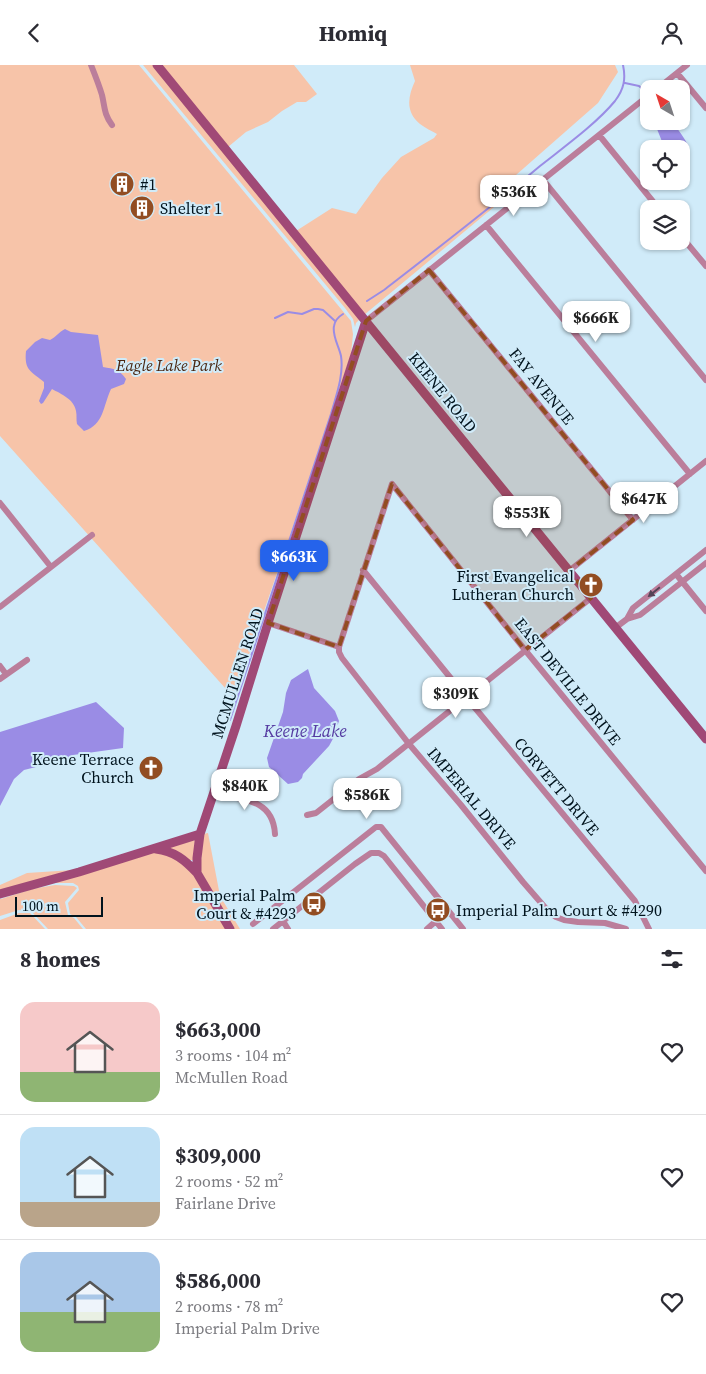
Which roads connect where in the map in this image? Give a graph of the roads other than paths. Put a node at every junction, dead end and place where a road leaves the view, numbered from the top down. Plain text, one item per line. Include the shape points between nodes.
1 (91, 65) edge
2 (157, 65) edge
3 (687, 65) edge
4 (678, 73) junction
5 (669, 80) edge
6 (640, 102) edge
7 (706, 108) edge
8 (112, 125) dead end
9 (599, 135) junction
10 (543, 180) junction
11 (652, 200) edge
12 (486, 225) junction
13 (690, 247) edge
14 (706, 266) edge
15 (430, 270) junction
16 (366, 321) junction
17 (706, 381) edge
18 (706, 461) edge
19 (690, 475) junction
20 (0, 503) edge
21 (6, 511) junction
22 (0, 515) edge
23 (633, 520) junction
24 (92, 535) dead end
25 (706, 550) edge
26 (706, 563) edge
27 (51, 567) junction
28 (363, 570) junction
29 (569, 571) junction
30 (676, 574) junction
31 (682, 582) junction
32 (591, 598) junction
33 (0, 607) edge
34 (706, 611) edge
35 (627, 619) junction
36 (268, 623) junction
37 (616, 628) junction
38 (338, 647) junction
39 (525, 650) junction
40 (26, 660) dead end
41 (0, 666) edge
42 (6, 674) junction
43 (0, 679) edge
44 (466, 697) junction
45 (706, 739) edge
46 (408, 743) junction
47 (213, 793) junction
48 (307, 815) dead end
49 (200, 834) junction
50 (275, 834) dead end
51 (153, 849) junction
52 (706, 871) edge
53 (198, 873) junction
54 (0, 894) edge
55 (283, 921) junction
56 (436, 921) junction
57 (253, 925) dead end
58 (230, 929) edge
59 (273, 929) edge
60 (288, 929) edge
61 (427, 929) edge
62 (442, 929) edge
63 (463, 929) edge
64 (626, 929) edge
65 (649, 929) edge

1 - 8 street via 106,118
2 - 16 street, KEENE ROAD
3 - 4 street
4 - 5 street
4 - 7 street
6 - 9 street
9 - 10 street
9 - 11 street
10 - 12 street
10 - 17 street
12 - 15 street
12 - 19 street
13 - 14 street
15 - 16 street
15 - 23 street, FAY AVENUE
16 - 29 street, KEENE ROAD
16 - 36 street, MCMULLEN ROAD
18 - 19 street
19 - 23 street
20 - 21 street
21 - 22 street
21 - 27 street
23 - 29 street
24 - 27 street
25 - 30 street
26 - 31 street
27 - 33 street
28 - 38 street
28 - 39 street, EAST DEVILLE DRIVE via 392,484
28 - 44 street, CORVETT DRIVE
29 - 32 street, KEENE ROAD
30 - 31 street
30 -> 35 street via 633,608
31 - 34 street
31 - 35 street via 640,615
32 - 37 street, KEENE ROAD
32 - 39 street
35 - 37 street
36 - 38 street
36 - 47 street, MCMULLEN ROAD
37 - 45 street, KEENE ROAD
38 - 46 street, IMPERIAL DRIVE via 342,658
39 - 44 street
39 - 52 street, EAST DEVILLE DRIVE
40 - 42 street
41 - 42 street
42 - 43 street
44 - 46 street
44 - 65 street, CORVETT DRIVE via 635,901
46 - 48 street via 378,769 359,779 316,813
46 - 64 street, IMPERIAL DRIVE via 549,912 564,920 604,923
47 - 49 street, MCMULLEN ROAD
47 - 50 street via 259,804 271,817
49 - 51 street
49 - 53 street, MCMULLEN ROAD
51 - 53 street via 174,853
51 - 54 street
53 - 58 street
55 - 56 street via 371,853 384,856
55 - 59 street
55 - 60 street
56 - 61 street
56 - 62 street
57 - 63 street via 376,827 381,827

